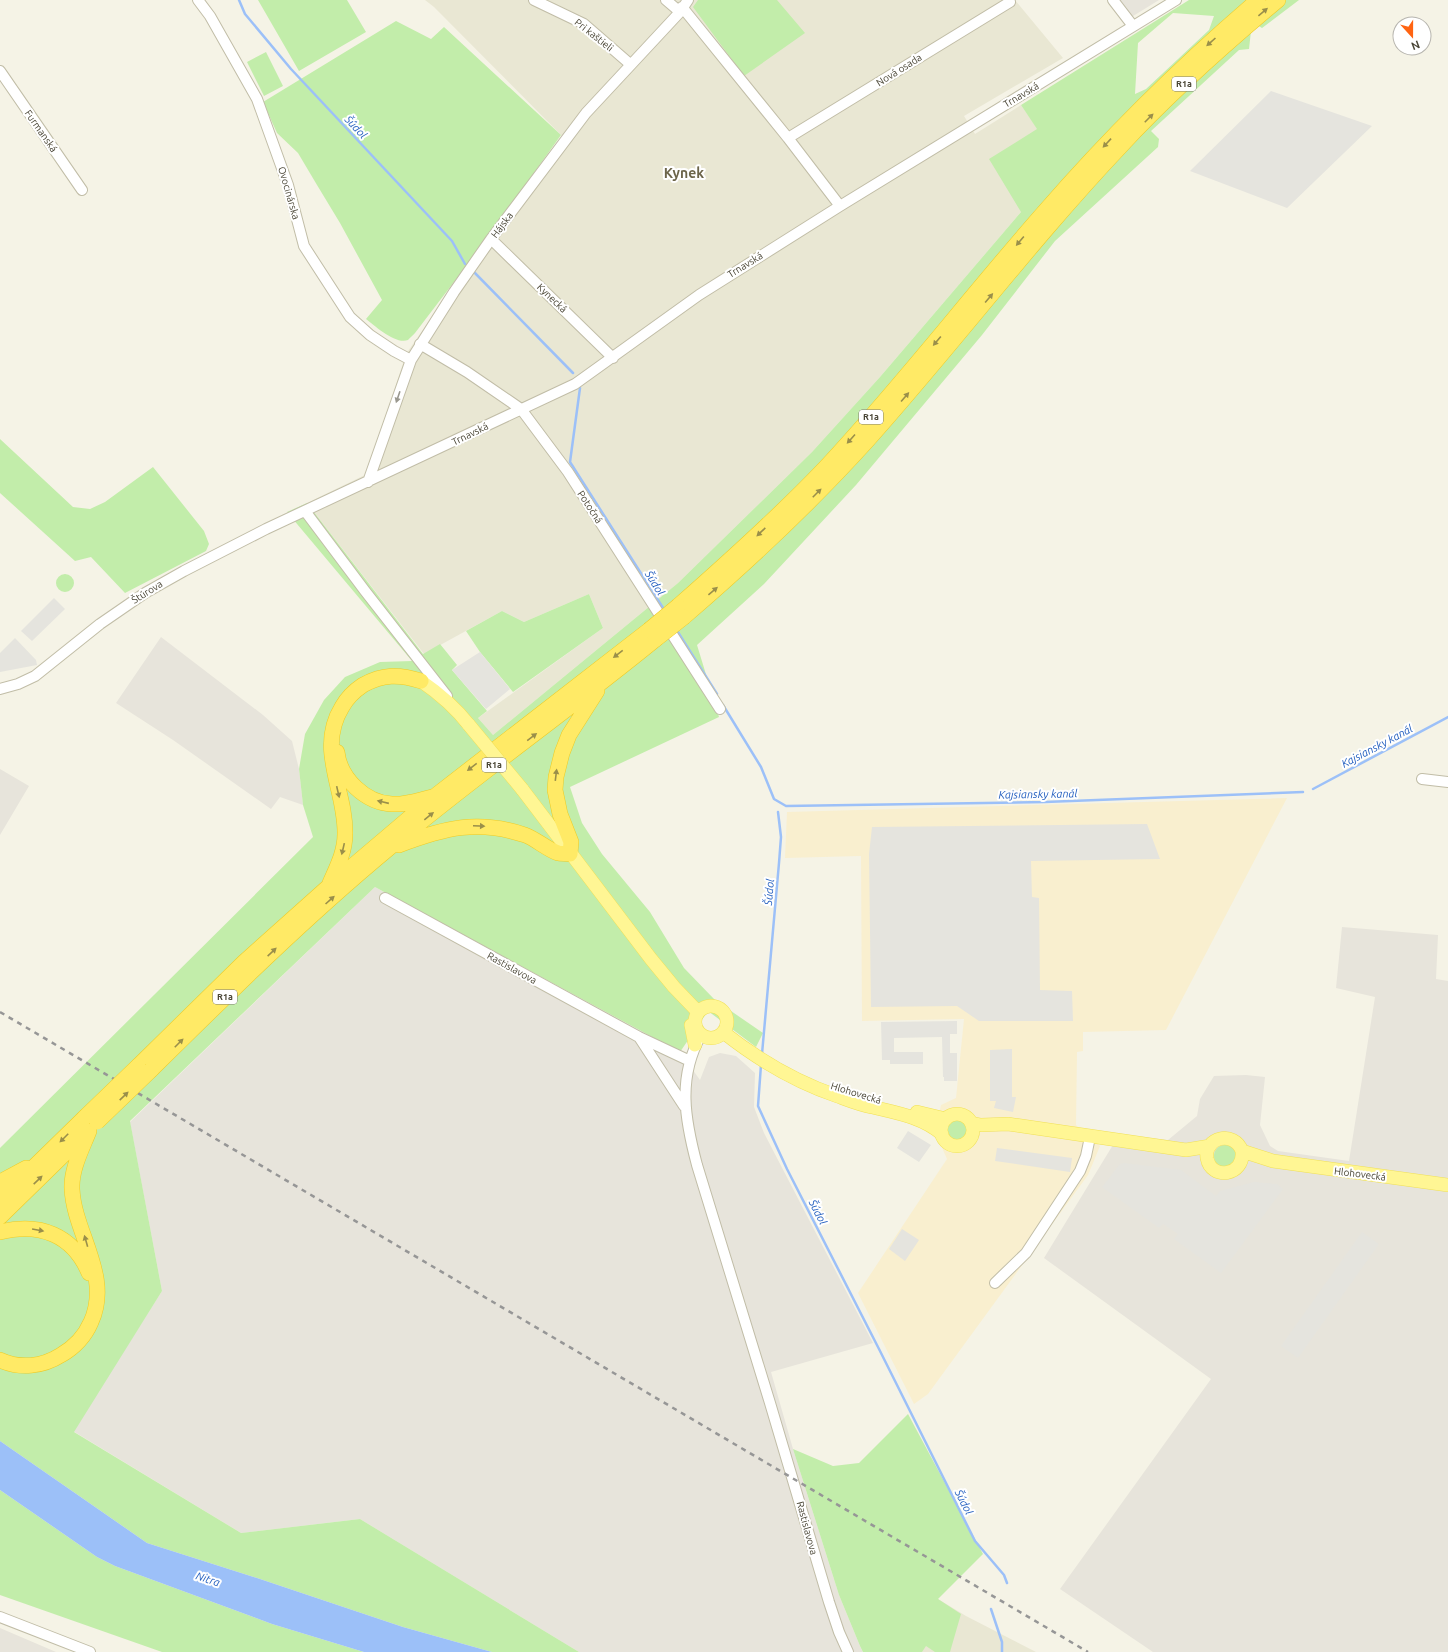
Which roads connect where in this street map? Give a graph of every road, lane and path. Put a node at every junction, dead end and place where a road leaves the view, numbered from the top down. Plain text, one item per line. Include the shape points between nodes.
1 (198, 0) edge
2 (534, 0) edge
3 (666, 0) edge
4 (1113, 0) edge
5 (1176, 0) edge
6 (1258, 0) edge
7 (1278, 0) edge
8 (1010, 2) dead end
9 (683, 6) edge
10 (1133, 26) junction
11 (630, 64) junction
12 (0, 71) edge
13 (788, 138) junction
14 (82, 190) dead end
15 (840, 206) junction
16 (491, 239) junction
17 (420, 344) junction
18 (613, 358) junction
19 (411, 360) junction
20 (521, 409) junction
21 (368, 482) junction
22 (305, 511) junction
23 (681, 611) junction
24 (652, 634) junction
25 (423, 674) junction
26 (602, 683) junction
27 (0, 689) edge
28 (720, 709) dead end
29 (1422, 779) dead end
30 (1448, 782) edge
31 (435, 796) junction
32 (387, 849) junction
33 (570, 854) junction
34 (329, 886) junction
35 (385, 898) dead end
36 (685, 1000) junction
37 (698, 1012) junction
38 (723, 1032) junction
39 (639, 1037) junction
40 (698, 1040) junction
41 (690, 1061) junction
42 (768, 1062) junction
43 (145, 1068) junction
44 (685, 1106) junction
45 (946, 1119) junction
46 (90, 1123) junction
47 (972, 1129) junction
48 (942, 1134) junction
49 (1090, 1137) junction
50 (1210, 1146) junction
51 (1186, 1150) junction
52 (1242, 1151) junction
53 (42, 1159) junction
54 (1208, 1160) junction
55 (1273, 1161) junction
56 (1238, 1167) junction
57 (0, 1182) edge
58 (1448, 1185) edge
59 (0, 1200) edge
60 (0, 1217) edge
61 (0, 1232) edge
62 (995, 1284) dead end
63 (0, 1354) edge
64 (0, 1360) edge
65 (0, 1617) edge
66 (90, 1652) edge
67 (848, 1652) edge

1 - 19 street, Ovocinárska via 258,99 288,185 304,246 350,318 375,338
2 - 11 street, Pri kaštieli via 584,24
3 - 9 street
4 - 10 street
5 - 10 street, Trnavská
6 -> 23 highway, R1a via 1140,109 1086,165 822,471
23 -> 7 highway, R1a via 743,566 829,481 867,442 1073,197 1121,145 1214,56
8 - 13 street, Nová osada
9 - 11 street, Hájska
9 - 13 street
10 - 15 street, Trnavská
11 - 16 street, Hájska via 586,113
12 - 14 street, Furmanská
13 - 15 street
15 - 18 street, Trnavská via 699,295
16 - 17 street, Hájska
16 - 18 street, Kynecká
17 - 19 street, Hájska
17 - 20 street, Potočná
18 - 20 street, Trnavská via 575,384
19 -> 21 street, Hájska
20 - 21 street, Trnavská
20 - 28 street, Potočná via 568,472
21 - 22 street, Trnavská
22 - 25 street
22 - 27 street, Štúrova via 163,582 100,624 35,676
23 - 24 highway, R1a, bridge
24 - 26 highway, R1a
24 -> 31 highway, R1a
31 -> 25 highway via 392,804 371,798 355,787 348,778 338,755 339,727 356,697 382,682
25 - 33 main road, bridge via 457,709 522,789
25 -> 34 highway via 380,677 360,687 339,712 332,731 331,754 345,834 342,854
32 -> 26 highway, R1a
33 -> 26 highway via 571,842 560,814 555,790 558,765 569,736
29 - 30 street
31 - 34 highway, R1a
32 -> 33 highway via 436,832 476,826 510,831 541,843 557,853
43 -> 32 highway, R1a
33 - 36 main road
34 - 43 highway, R1a via 244,962
35 - 39 street, Rastislavova
36 - 37 main road
36 - 40 main road
37 - 38 main road via 708,1006 720,1009 726,1021
37 - 40 main road via 695,1024
38 - 40 main road via 714,1038
38 - 42 main road
39 - 41 street, Rastislavova
39 - 44 street, Rastislavova
40 - 41 street
41 - 44 street
42 - 45 main road, Hlohovecká via 848,1092
42 - 48 main road, Hlohovecká via 799,1081 830,1094 915,1118 933,1126
43 - 46 highway, R1a, bridge
44 - 67 street, Rastislavova via 697,1165 829,1602
45 - 47 main road via 950,1116 965,1116
45 - 48 main road via 942,1126
46 -> 53 highway, R1a
60 -> 46 highway, R1a
64 -> 46 highway via 22,1366 55,1359 79,1341 94,1316 98,1288 72,1189 74,1170
47 - 48 main road via 967,1142 959,1146 947,1142
47 - 49 main road, Hlohovecká via 981,1125 1008,1124
49 - 51 main road, Hlohovecká
49 - 62 street via 1080,1171 1026,1253
50 - 51 main road, Hlohovecká
50 - 52 main road, Hlohovecká via 1216,1140 1229,1138 1236,1142
50 - 54 main road
51 - 54 main road, Hlohovecká
52 - 55 main road, Hlohovecká
52 - 56 main road
53 - 57 highway
53 - 59 highway, R1a
54 - 56 main road, Hlohovecká via 1213,1168 1221,1173 1230,1172
55 - 56 main road, Hlohovecká
55 - 58 main road, Hlohovecká
61 -> 63 highway via 12,1229 38,1229 63,1239 84,1261 89,1275 92,1301 84,1325 75,1338 53,1354 37,1359
65 - 66 street

